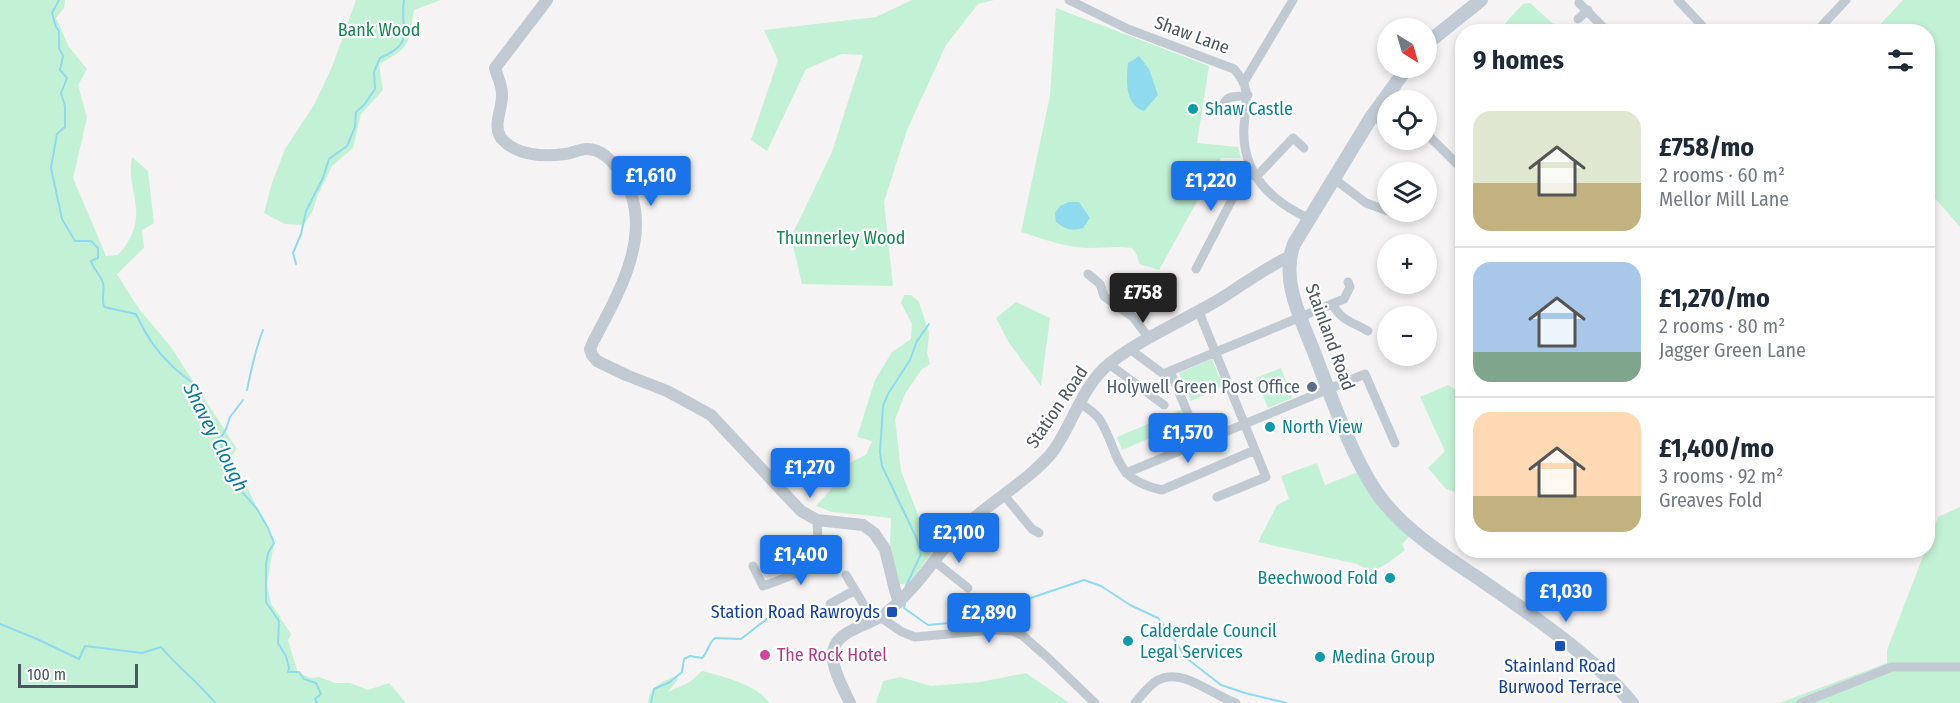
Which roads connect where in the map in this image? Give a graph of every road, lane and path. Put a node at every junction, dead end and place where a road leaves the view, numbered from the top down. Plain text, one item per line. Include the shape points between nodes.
1 (547, 0) edge
2 (1069, 0) edge
3 (1293, 0) edge
4 (1481, 0) edge
5 (1678, 0) edge
6 (1846, 0) edge
7 (1579, 3) dead end
8 (1588, 10) junction
9 (1578, 19) dead end
10 (1601, 24) edge
11 (1700, 24) edge
12 (1824, 24) edge
13 (1437, 35) edge
14 (1400, 78) edge
15 (1244, 82) junction
16 (1248, 94) junction
17 (1221, 112) dead end
18 (1372, 116) junction
19 (1377, 119) edge
20 (1437, 144) edge
21 (1304, 148) dead end
22 (1455, 162) edge
23 (1254, 174) junction
24 (1333, 178) junction
25 (1377, 207) edge
26 (1310, 219) junction
27 (1289, 257) junction
28 (1196, 269) dead end
29 (1088, 274) dead end
30 (1348, 282) dead end
31 (1332, 304) junction
32 (1198, 312) junction
33 (1300, 317) junction
34 (1368, 331) dead end
35 (1149, 338) junction
36 (1131, 350) junction
37 (1215, 352) junction
38 (1109, 364) junction
39 (1166, 372) junction
40 (1329, 389) junction
41 (1078, 402) junction
42 (1164, 405) dead end
43 (1245, 424) junction
44 (1200, 442) junction
45 (1395, 443) dead end
46 (1255, 450) junction
47 (1123, 470) junction
48 (1004, 495) junction
49 (1216, 497) dead end
50 (817, 520) junction
51 (1039, 533) dead end
52 (934, 561) junction
53 (753, 566) dead end
54 (846, 575) dead end
55 (968, 588) dead end
56 (855, 590) junction
57 (900, 601) junction
58 (830, 604) dead end
59 (877, 619) junction
60 (1960, 667) edge
61 (850, 703) edge
62 (1095, 703) edge
63 (1135, 703) edge
64 (1236, 703) edge
65 (1632, 703) edge
66 (1801, 703) edge

1 - 50 street via 495,68 502,93 497,129 501,138 523,153 565,154 587,149 600,152 622,174 636,206 637,235 627,273 593,342 592,355 597,361 711,415 801,511
2 - 15 street, Shaw Lane via 1128,29 1234,69
3 - 15 street
4 - 13 main road
5 - 11 street
6 - 12 street
7 - 8 street
8 - 9 street
8 - 10 street
14 - 18 main road
15 - 16 street
16 - 17 street via 1232,95 1224,101
16 - 23 street via 1245,152
18 - 19 street
18 - 24 main road
20 - 22 street
21 - 23 street via 1293,138
23 - 26 street via 1276,199
23 - 28 street via 1238,190
24 - 25 street
24 - 26 main road
26 - 27 main road
27 - 32 street, Station Road
27 - 33 main road, Stainland Road via 1288,274
29 - 35 street via 1100,284 1104,296 1133,317
30 - 31 street via 1350,287 1344,299
31 - 33 street
31 - 34 street via 1341,318
32 - 35 street, Station Road
32 - 37 street
33 - 37 street
33 - 40 main road, Stainland Road
35 - 36 street, Station Road
36 - 38 street, Station Road
36 - 39 street
37 - 39 street
37 - 43 street
38 - 41 street, Station Road
38 - 42 street
39 - 44 street via 1175,383
40 - 43 street
40 - 45 street via 1365,374
40 - 65 main road, Stainland Road via 1362,468 1402,521 1571,646 1608,676
41 - 47 street via 1099,418
41 - 48 street, Station Road via 1053,451
43 - 44 street
43 - 46 street
44 - 47 street
46 - 47 street via 1162,490 1149,487
46 - 49 street via 1266,477
48 - 51 street
48 - 52 street, Station Road via 967,523
50 - 53 street via 817,549 803,568 764,586
50 - 57 street via 863,525 874,533 885,549
52 - 55 street
52 - 57 street, Station Road
54 - 56 street
56 - 58 street
56 - 59 street
57 - 59 street, Station Road
59 - 61 street, Station Road via 844,635 833,650 834,664
59 - 62 street via 915,638 1013,631
60 - 66 street via 1892,667
63 - 64 street via 1158,681 1172,676

